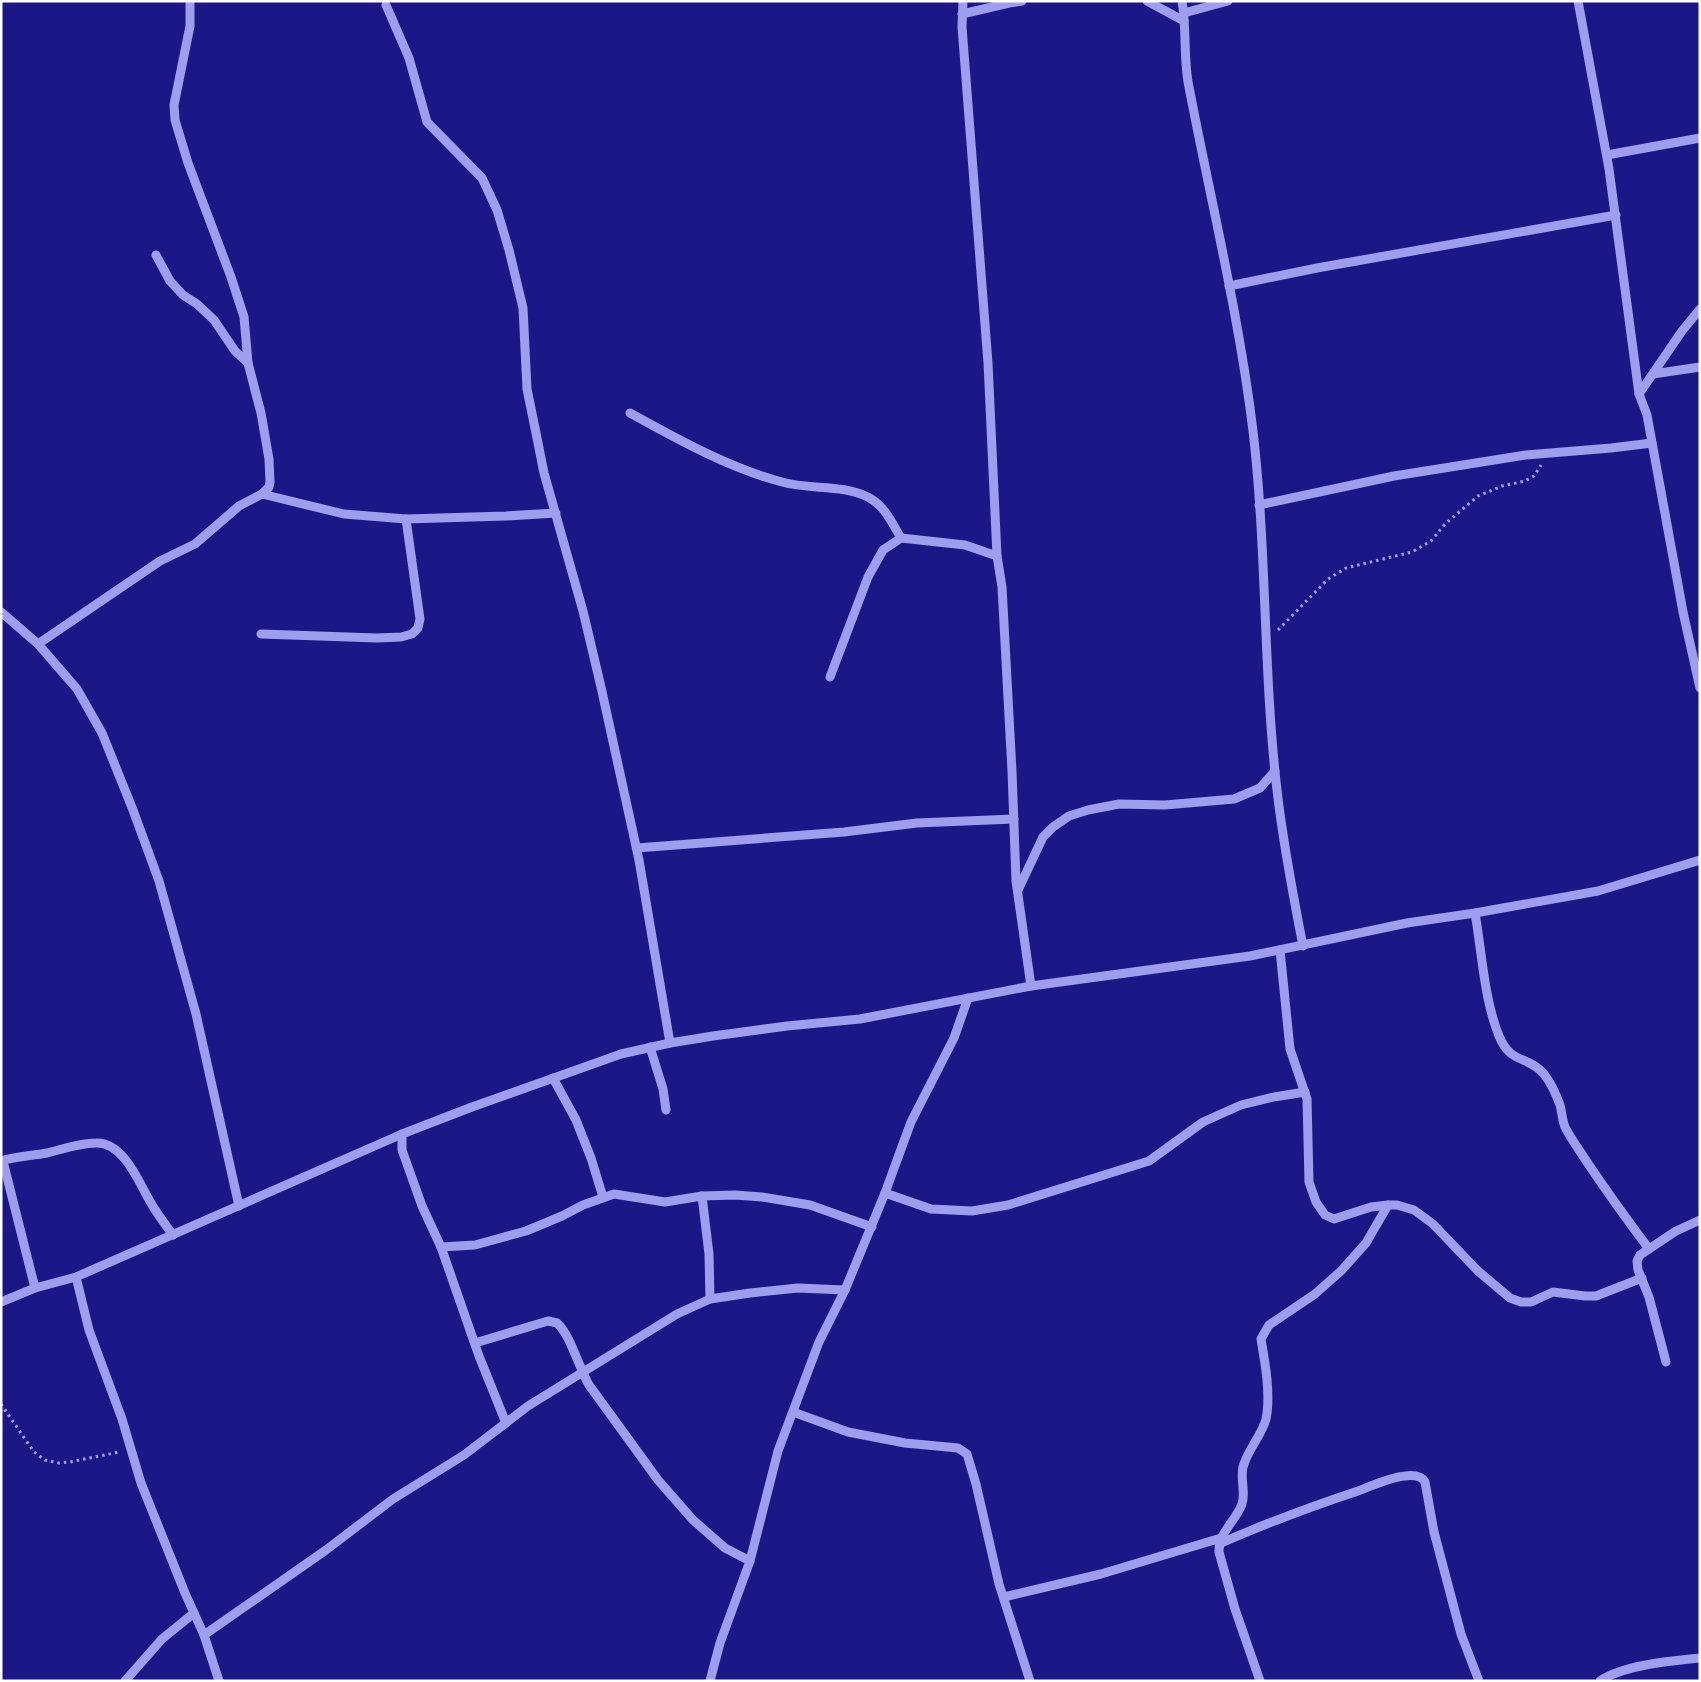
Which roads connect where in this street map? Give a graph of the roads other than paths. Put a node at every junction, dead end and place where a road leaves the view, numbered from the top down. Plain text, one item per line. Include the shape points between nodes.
1 (190, 1) edge
2 (962, 1) edge
3 (1022, 1) edge
4 (1147, 1) edge
5 (1182, 1) edge
6 (1228, 1) edge
7 (1578, 1) edge
8 (386, 5) dead end
9 (962, 14) junction
10 (1184, 17) junction
11 (1700, 138) edge
12 (1607, 154) junction
13 (1616, 215) junction
14 (156, 255) dead end
15 (1229, 286) junction
16 (1700, 310) edge
17 (248, 363) junction
18 (1700, 367) edge
19 (1652, 374) junction
20 (1639, 394) junction
21 (630, 413) dead end
22 (1652, 443) junction
23 (262, 494) junction
24 (1259, 505) junction
25 (556, 513) junction
26 (406, 519) junction
27 (900, 538) junction
28 (998, 556) junction
29 (1, 612) edge
30 (261, 634) dead end
31 (38, 644) junction
32 (830, 677) dead end
33 (1700, 688) edge
34 (1275, 772) junction
35 (1014, 819) junction
36 (637, 848) junction
37 (1700, 860) edge
38 (1017, 892) junction
39 (1475, 913) junction
40 (1303, 946) junction
41 (1280, 950) junction
42 (1031, 986) junction
43 (968, 998) junction
44 (670, 1043) junction
45 (650, 1047) junction
46 (552, 1078) junction
47 (1305, 1092) junction
48 (666, 1110) dead end
49 (402, 1134) junction
50 (2, 1161) edge
51 (885, 1194) junction
52 (702, 1196) junction
53 (603, 1197) junction
54 (1388, 1205) junction
55 (239, 1206) junction
56 (1700, 1220) edge
57 (872, 1226) junction
58 (173, 1235) junction
59 (442, 1247) junction
60 (1649, 1249) junction
61 (76, 1277) junction
62 (1642, 1278) junction
63 (35, 1288) junction
64 (845, 1290) junction
65 (710, 1299) junction
66 (1, 1302) edge
67 (475, 1343) junction
68 (1666, 1362) dead end
69 (582, 1373) junction
70 (793, 1412) junction
71 (506, 1422) junction
72 (1220, 1541) junction
73 (750, 1560) junction
74 (1004, 1597) junction
75 (194, 1613) junction
76 (204, 1635) junction
77 (1700, 1658) edge
78 (124, 1681) edge
79 (219, 1681) edge
80 (710, 1681) edge
81 (1030, 1681) edge
82 (1260, 1681) edge
83 (1479, 1681) edge
84 (1600, 1681) edge

1 - 17 street via 190,26 174,105 175,120 244,317
2 - 9 street
3 - 9 street
4 - 10 street
5 - 10 street
6 - 10 street
7 - 12 street
8 - 25 street via 409,58 427,122 482,178 496,210 523,308 527,389 544,473
9 - 28 street via 988,363
10 - 15 street via 1188,84
11 - 12 street
12 - 13 street
13 - 15 street
13 - 20 street
14 - 17 street via 170,281 214,320 235,351
15 - 24 street via 1253,432
16 - 19 street
17 - 23 street via 269,459 270,482
18 - 19 street
19 - 20 street
20 - 22 street
21 - 27 street via 758,476 787,484 844,490 867,496 885,511
22 - 24 street via 1526,455 1394,476
22 - 33 street
23 - 26 street via 344,514
23 - 31 street via 239,506 195,544 160,561
24 - 34 street
25 - 26 street
25 - 36 street via 583,611
26 - 30 street via 420,619 412,634 377,638
27 - 28 street via 965,545
27 - 32 street via 883,550 868,577
28 - 35 street
29 - 31 street
31 - 55 street via 77,690 102,733 156,872 196,1014
34 - 38 street via 1260,788 1234,799 1165,805 1119,804 1069,816 1043,837
34 - 40 street
35 - 36 street via 917,823
35 - 38 street
36 - 44 street
37 - 39 street via 1598,891
38 - 42 street
39 - 40 street via 1407,923
39 - 60 street via 1486,987 1500,1038 1512,1056 1536,1066 1554,1089 1565,1126 1577,1147
40 - 41 street
41 - 42 street
41 - 47 street via 1290,1049
42 - 43 street
43 - 44 street via 860,1019
43 - 51 street via 954,1038 911,1122
44 - 45 street
45 - 46 street
45 - 48 street
46 - 49 street
46 - 53 street via 576,1120
47 - 51 street via 1241,1105 1203,1122 1149,1161 1008,1205 972,1211 931,1209
47 - 54 street via 1309,1182 1325,1215 1334,1219
49 - 55 street
49 - 59 street via 402,1150 422,1206
50 - 58 street via 97,1142 110,1146 134,1171
50 - 63 street
51 - 57 street
52 - 53 street via 665,1202 625,1194
52 - 57 street via 762,1197 810,1205
52 - 65 street
53 - 59 street via 509,1236 474,1245
54 - 62 street via 1414,1210 1433,1224 1478,1271 1510,1298 1521,1302 1531,1302 1553,1292 1596,1296
54 - 72 street via 1366,1243 1340,1271 1315,1294 1269,1326 1261,1339 1266,1360 1266,1419 1243,1468 1242,1505
55 - 58 street
56 - 60 street
57 - 64 street
58 - 61 street
59 - 67 street
60 - 62 street via 1637,1261
61 - 63 street
61 - 75 street via 89,1330 130,1449 162,1538
62 - 68 street
63 - 66 street
64 - 65 street via 798,1288
64 - 70 street via 819,1342
65 - 69 street via 677,1314
67 - 69 street via 548,1321 557,1323 567,1335
67 - 71 street
69 - 71 street
69 - 73 street via 631,1445 693,1520 725,1548
70 - 73 street via 778,1451
70 - 74 street via 848,1432 964,1451 972,1466
71 - 76 street via 464,1455 393,1499
72 - 74 street
72 - 82 street via 1219,1552 1235,1609
72 - 83 street via 1378,1484 1404,1476 1419,1476 1425,1482 1460,1634
73 - 80 street
74 - 81 street
75 - 76 street
75 - 78 street via 162,1639
76 - 79 street
77 - 84 street via 1615,1672

